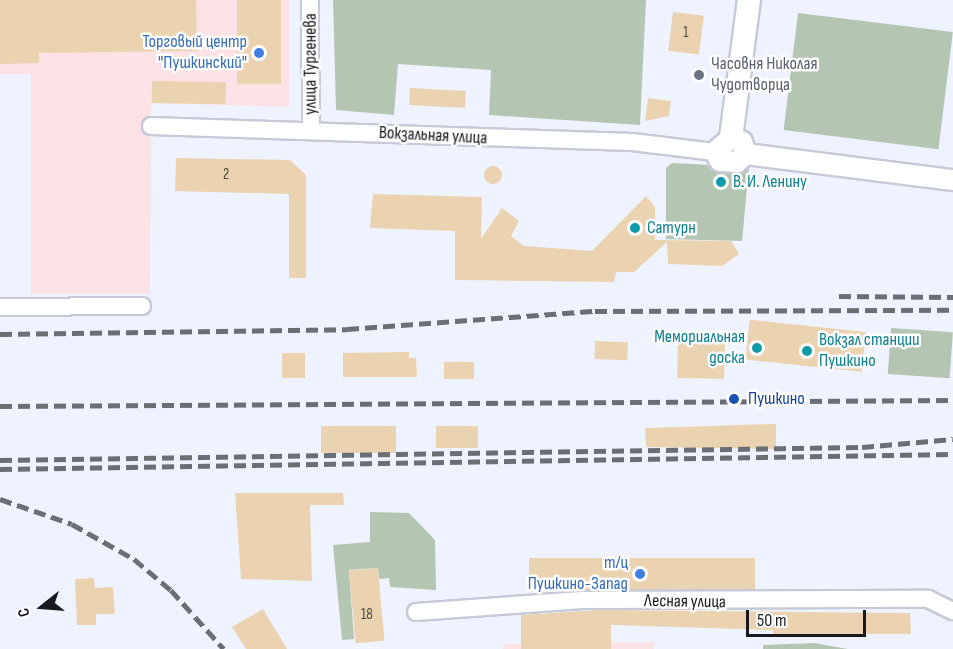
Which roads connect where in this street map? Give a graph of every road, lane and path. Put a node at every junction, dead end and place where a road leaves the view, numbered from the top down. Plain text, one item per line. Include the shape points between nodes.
1 (310, 0) edge
2 (749, 0) edge
3 (151, 126) dead end
4 (310, 129) junction
5 (731, 148) junction
6 (953, 180) edge
7 (142, 306) dead end
8 (0, 307) edge
9 (953, 610) edge
10 (416, 612) dead end

1 - 4 street, улица Тургенева
2 - 5 main road
3 - 4 street, Вокзальная улица
4 - 5 street, Вокзальная улица
5 - 6 street, Вокзальная улица
7 - 8 street
9 - 10 street, Лесная улица via 928,599 583,600

